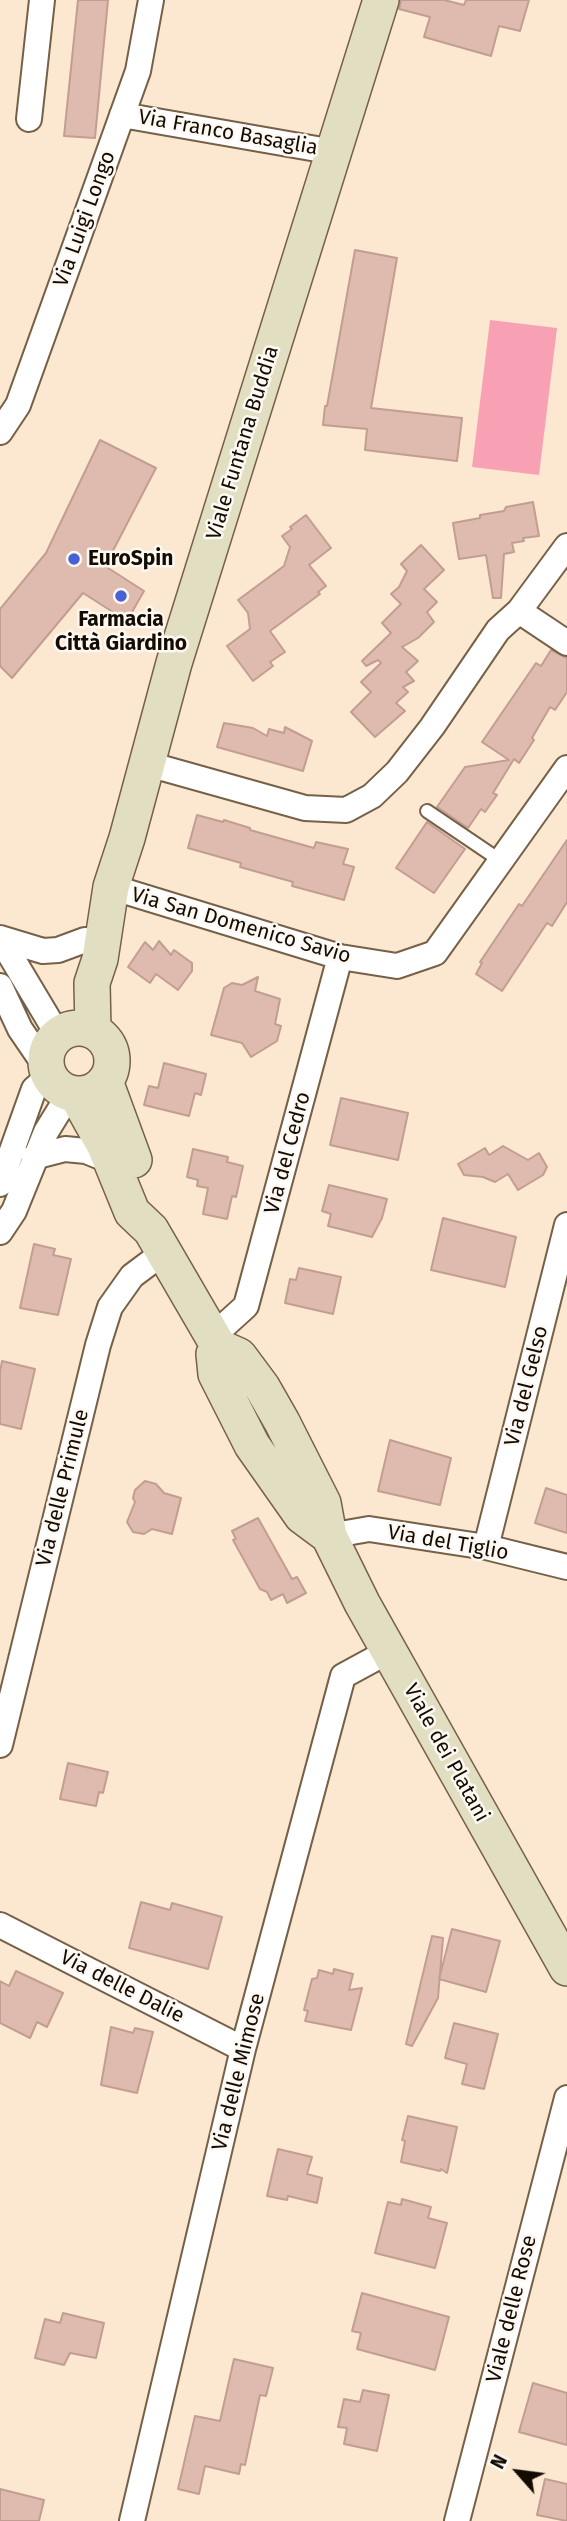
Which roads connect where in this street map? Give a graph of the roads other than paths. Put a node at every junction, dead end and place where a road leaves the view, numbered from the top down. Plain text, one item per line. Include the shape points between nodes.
1 (42, 0) edge
2 (151, 0) edge
3 (381, 0) edge
4 (122, 115) junction
5 (29, 119) dead end
6 (334, 152) junction
7 (0, 432) edge
8 (567, 546) edge
9 (519, 611) junction
10 (567, 643) edge
11 (148, 764) junction
12 (567, 768) edge
13 (427, 811) dead end
14 (501, 861) junction
15 (111, 887) junction
16 (0, 938) edge
17 (85, 940) junction
18 (340, 957) junction
19 (0, 986) edge
20 (70, 1064) junction
21 (34, 1157) junction
22 (111, 1161) junction
23 (0, 1184) edge
24 (567, 1225) edge
25 (0, 1232) edge
26 (158, 1241) junction
27 (217, 1341) junction
28 (329, 1536) junction
29 (486, 1547) junction
30 (567, 1567) edge
31 (389, 1651) junction
32 (0, 1745) edge
33 (0, 1925) edge
34 (567, 1968) edge
35 (243, 2049) junction
36 (567, 2098) edge
37 (132, 2521) edge
38 (457, 2521) edge

1 - 5 street
2 - 4 street, Via Luigi Longo via 138,71
3 - 6 main road, Viale Funtana Buddia
4 - 6 street, Via Franco Basaglia
4 - 7 street, Via Luigi Longo via 18,405
6 - 11 main road, Viale Funtana Buddia via 174,663
8 - 9 street
9 - 10 street
9 - 11 street via 498,630 397,772 372,796 346,810 305,808
11 - 15 main road, Viale Funtana Buddia
12 - 14 street, Via San Domenico Savio
13 - 14 lane
14 - 18 street, Via San Domenico Savio via 435,953 397,966
15 - 17 main road, Viale Funtana Buddia
15 - 18 street, Via San Domenico Savio
15 - 20 main road, Viale Funtana Buddia via 100,959
16 - 17 street via 43,951
16 - 20 street
17 - 20 main road, Viale Funtana Buddia via 69,1011
18 - 27 street, Via del Cedro via 246,1306
19 - 20 street via 20,1029
20 - 21 street
20 - 22 main road
20 - 23 street via 34,1089
20 - 26 main road via 122,1133 148,1193
21 - 22 street via 65,1149
21 - 25 street via 14,1212
22 - 26 main road via 132,1212
24 - 29 street, Via del Gelso
26 - 27 main road
26 - 32 street, Via delle Primule via 110,1307 98,1345
27 - 28 main road, Viale dei Platani via 216,1374 252,1445 302,1516
28 - 29 street, Via del Tiglio via 369,1529
28 - 31 main road, Viale dei Platani
29 - 30 street, Via del Tiglio
31 - 34 main road, Viale dei Platani
31 - 35 street, Via delle Mimose via 343,1676
33 - 35 street, Via delle Dalie
35 - 37 street, Via delle Mimose
36 - 38 street, Viale delle Rose

